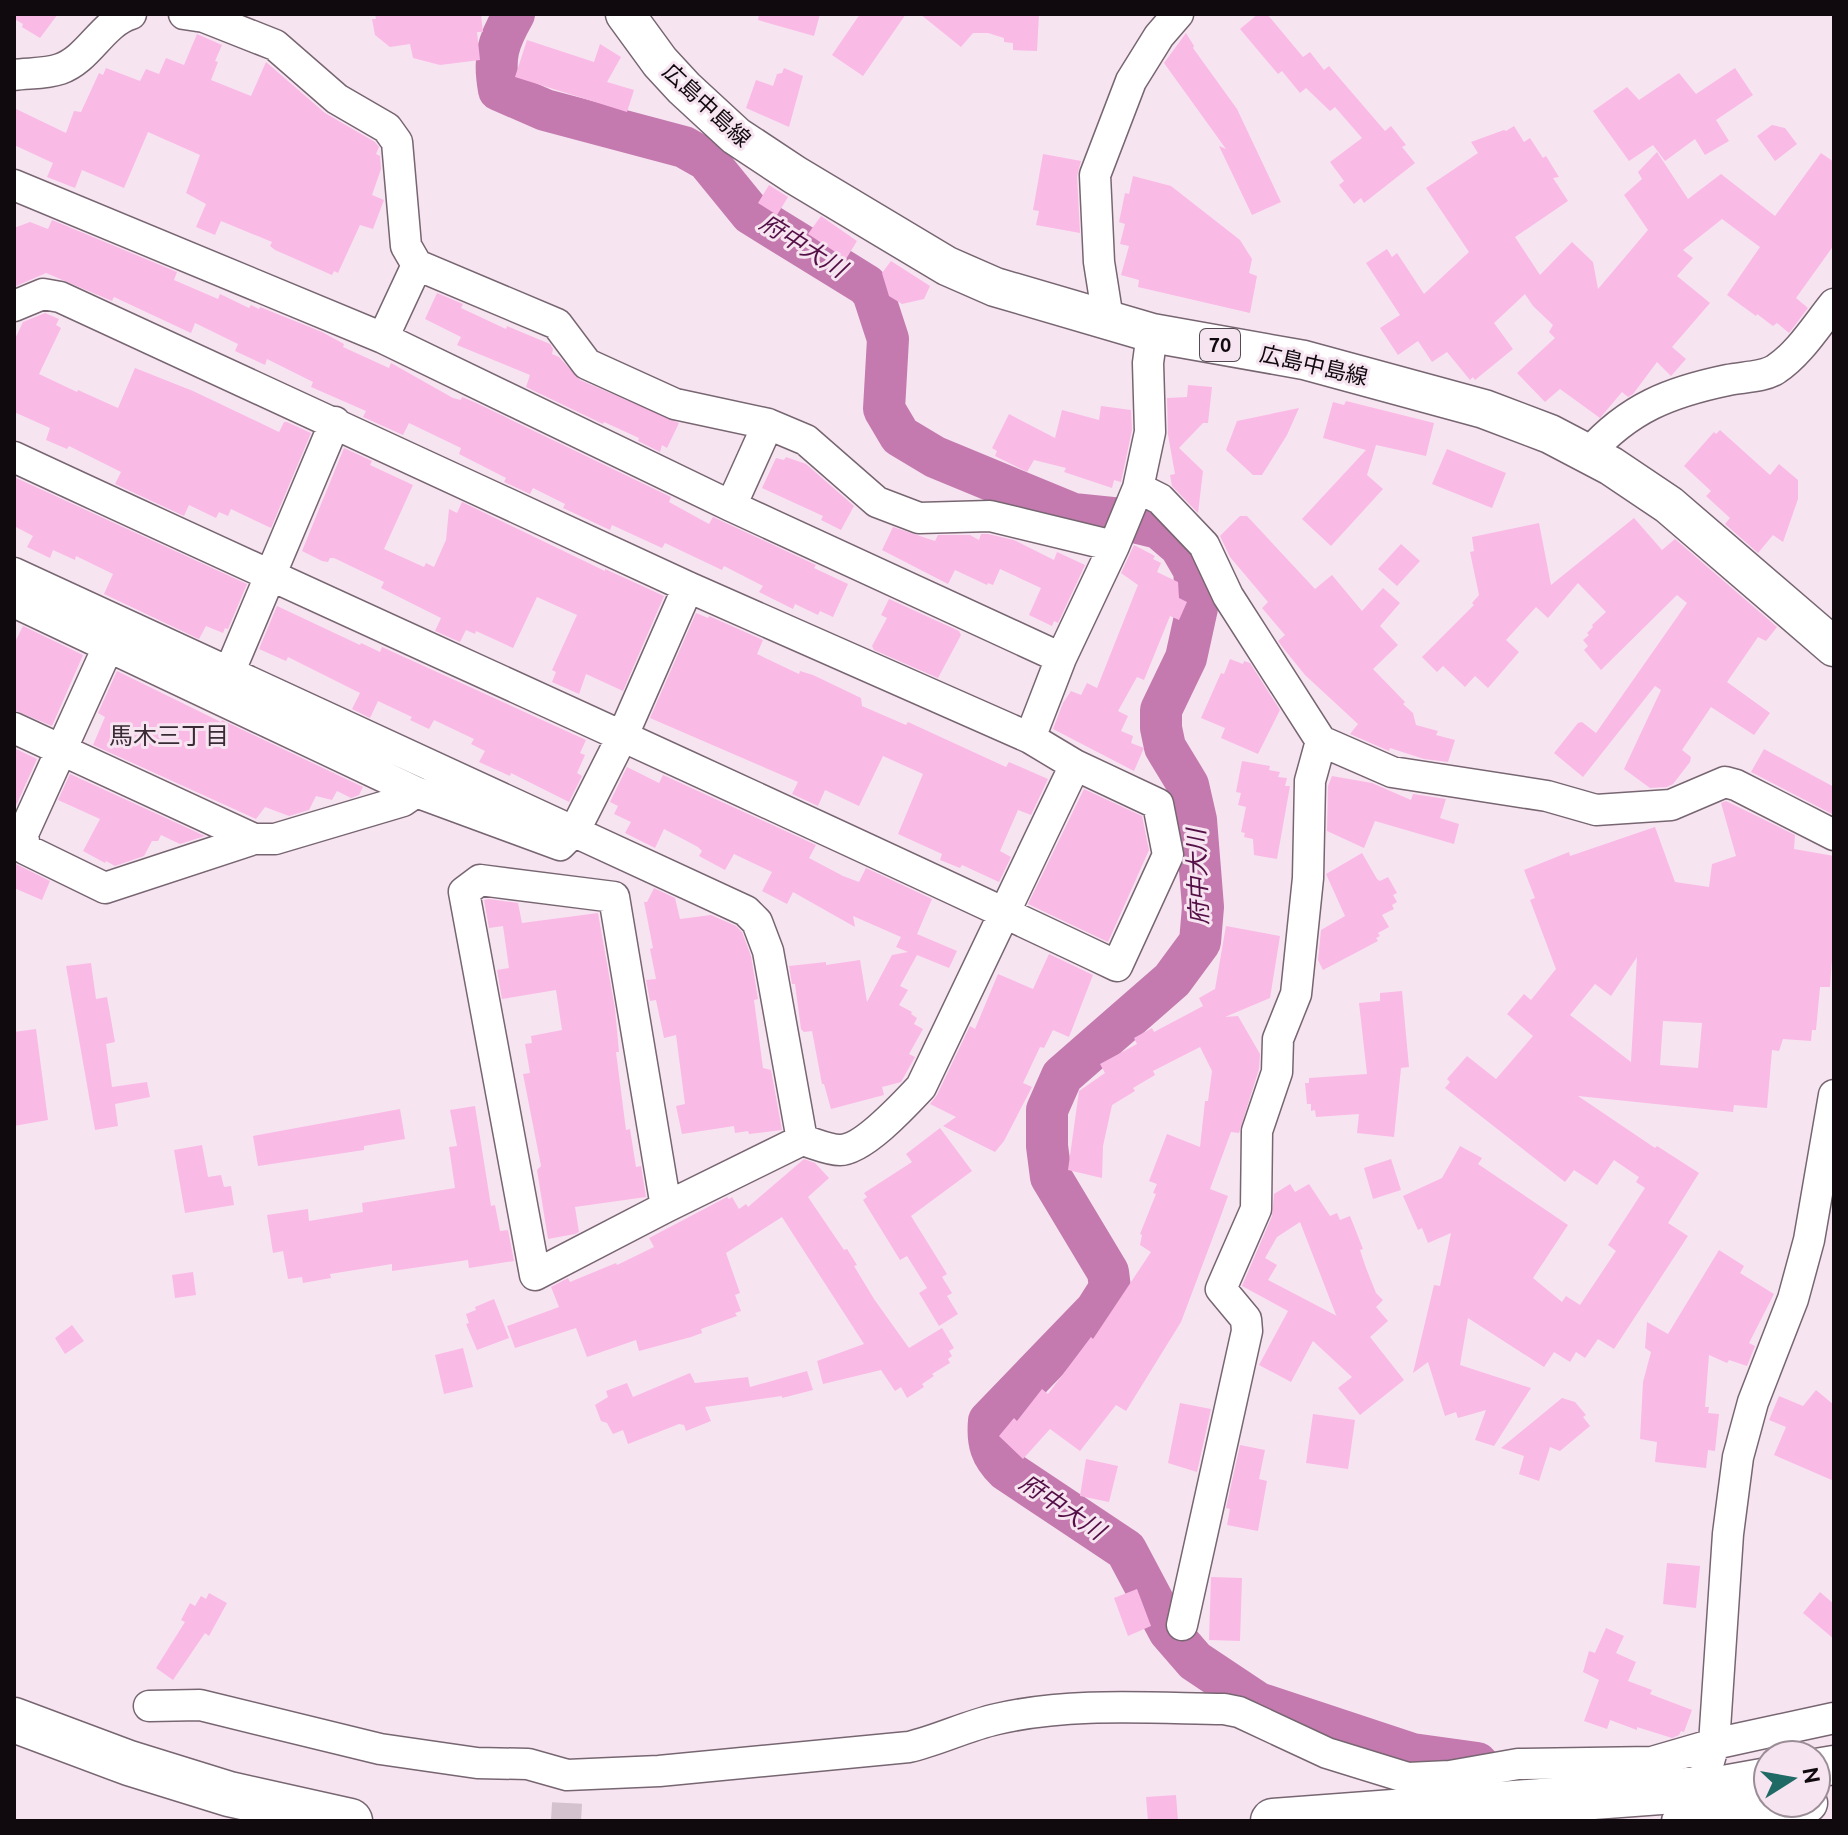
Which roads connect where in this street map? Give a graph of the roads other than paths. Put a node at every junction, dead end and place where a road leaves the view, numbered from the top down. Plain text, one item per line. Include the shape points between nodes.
1 (131, 14) edge
2 (184, 14) edge
3 (625, 14) edge
4 (1178, 14) edge
5 (14, 75) edge
6 (14, 185) edge
7 (45, 199) junction
8 (14, 212) edge
9 (417, 265) junction
10 (1834, 304) edge
11 (14, 306) edge
12 (1108, 319) junction
13 (1152, 333) junction
14 (383, 338) junction
15 (335, 422) junction
16 (768, 424) junction
17 (1589, 453) junction
18 (14, 457) edge
19 (731, 506) junction
20 (1125, 518) junction
21 (14, 573) edge
22 (270, 576) junction
23 (688, 587) junction
24 (14, 602) edge
25 (108, 647) junction
26 (1834, 647) edge
27 (1061, 658) junction
28 (229, 673) junction
29 (14, 728) edge
30 (623, 735) junction
31 (1030, 738) junction
32 (1321, 741) junction
33 (60, 751) junction
34 (1075, 765) junction
35 (416, 792) junction
36 (575, 830) junction
37 (1834, 835) edge
38 (254, 839) junction
39 (1004, 912) junction
40 (1834, 1095) edge
41 (802, 1140) junction
42 (666, 1207) junction
43 (1182, 1625) dead end
44 (149, 1706) dead end
45 (1834, 1718) edge
46 (14, 1720) edge
47 (1714, 1744) junction
48 (1752, 1784) edge
49 (1507, 1785) junction
50 (1455, 1792) junction
51 (1752, 1806) edge
52 (1696, 1810) edge
53 (350, 1821) edge
54 (1273, 1821) edge

1 - 5 street via 60,69
2 - 9 street via 275,45 337,99 387,128 397,142 406,246
3 - 12 main road, 広島中島線 / 70 via 684,88 736,136 785,169 947,266 995,287
4 - 12 street via 1131,81 1095,175
6 - 7 street
7 - 8 street
7 - 14 street
9 - 14 street
9 - 16 street via 557,324 587,364 675,404
10 - 17 street via 1775,371 1668,395 1623,422
11 - 15 street via 43,294 60,297
12 - 13 main road, 広島中島線 / 70
13 - 17 main road, 広島中島線 / 70 via 1304,360 1451,399 1517,420
13 - 20 street via 1150,432
14 - 19 street
15 - 22 street
15 - 23 street
16 - 19 street
16 - 20 street via 806,440 877,502 919,518
17 - 26 main road, 広島中島線 / 70 via 1669,505
18 - 22 street
19 - 27 street
20 - 27 street
20 - 32 street via 1160,499 1204,545 1228,596
21 - 28 street
22 - 28 street
22 - 30 street
23 - 30 street
23 - 31 street
24 - 25 street
25 - 33 street
25 - 35 street
27 - 31 street
28 - 36 street
29 - 33 street
30 - 36 street
30 - 39 street
31 - 34 street
32 - 37 street via 1392,772 1547,796 1596,810 1671,805 1725,782
32 - 43 street via 1310,781 1308,878 1296,994 1278,1039 1277,1072 1257,1131 1256,1209 1221,1289 1246,1319 1247,1331
33 - 38 street
33 - 38 street via 23,834 25,849 105,888
34 - 39 street
34 - 39 street via 1158,804 1168,855 1117,966
35 - 36 street via 560,845
35 - 38 street via 403,801 289,835
36 - 41 street via 746,911 757,922 768,951
39 - 41 street via 921,1087 894,1117 851,1147 840,1150
40 - 47 street via 1809,1240 1738,1457
41 - 42 street
42 - 42 street via 614,897 480,880 464,892 535,1275
44 - 50 street via 200,1705 380,1749 477,1763 528,1764 567,1789 659,1771 909,1747 997,1719 1088,1709 1224,1709 1327,1753
45 - 47 street
46 - 53 highway via 229,1794
47 - 49 street via 1652,1762 1518,1764
47 - 52 street
48 - 52 main road
49 - 50 highway
49 - 52 highway
50 - 54 highway
51 - 52 main road

